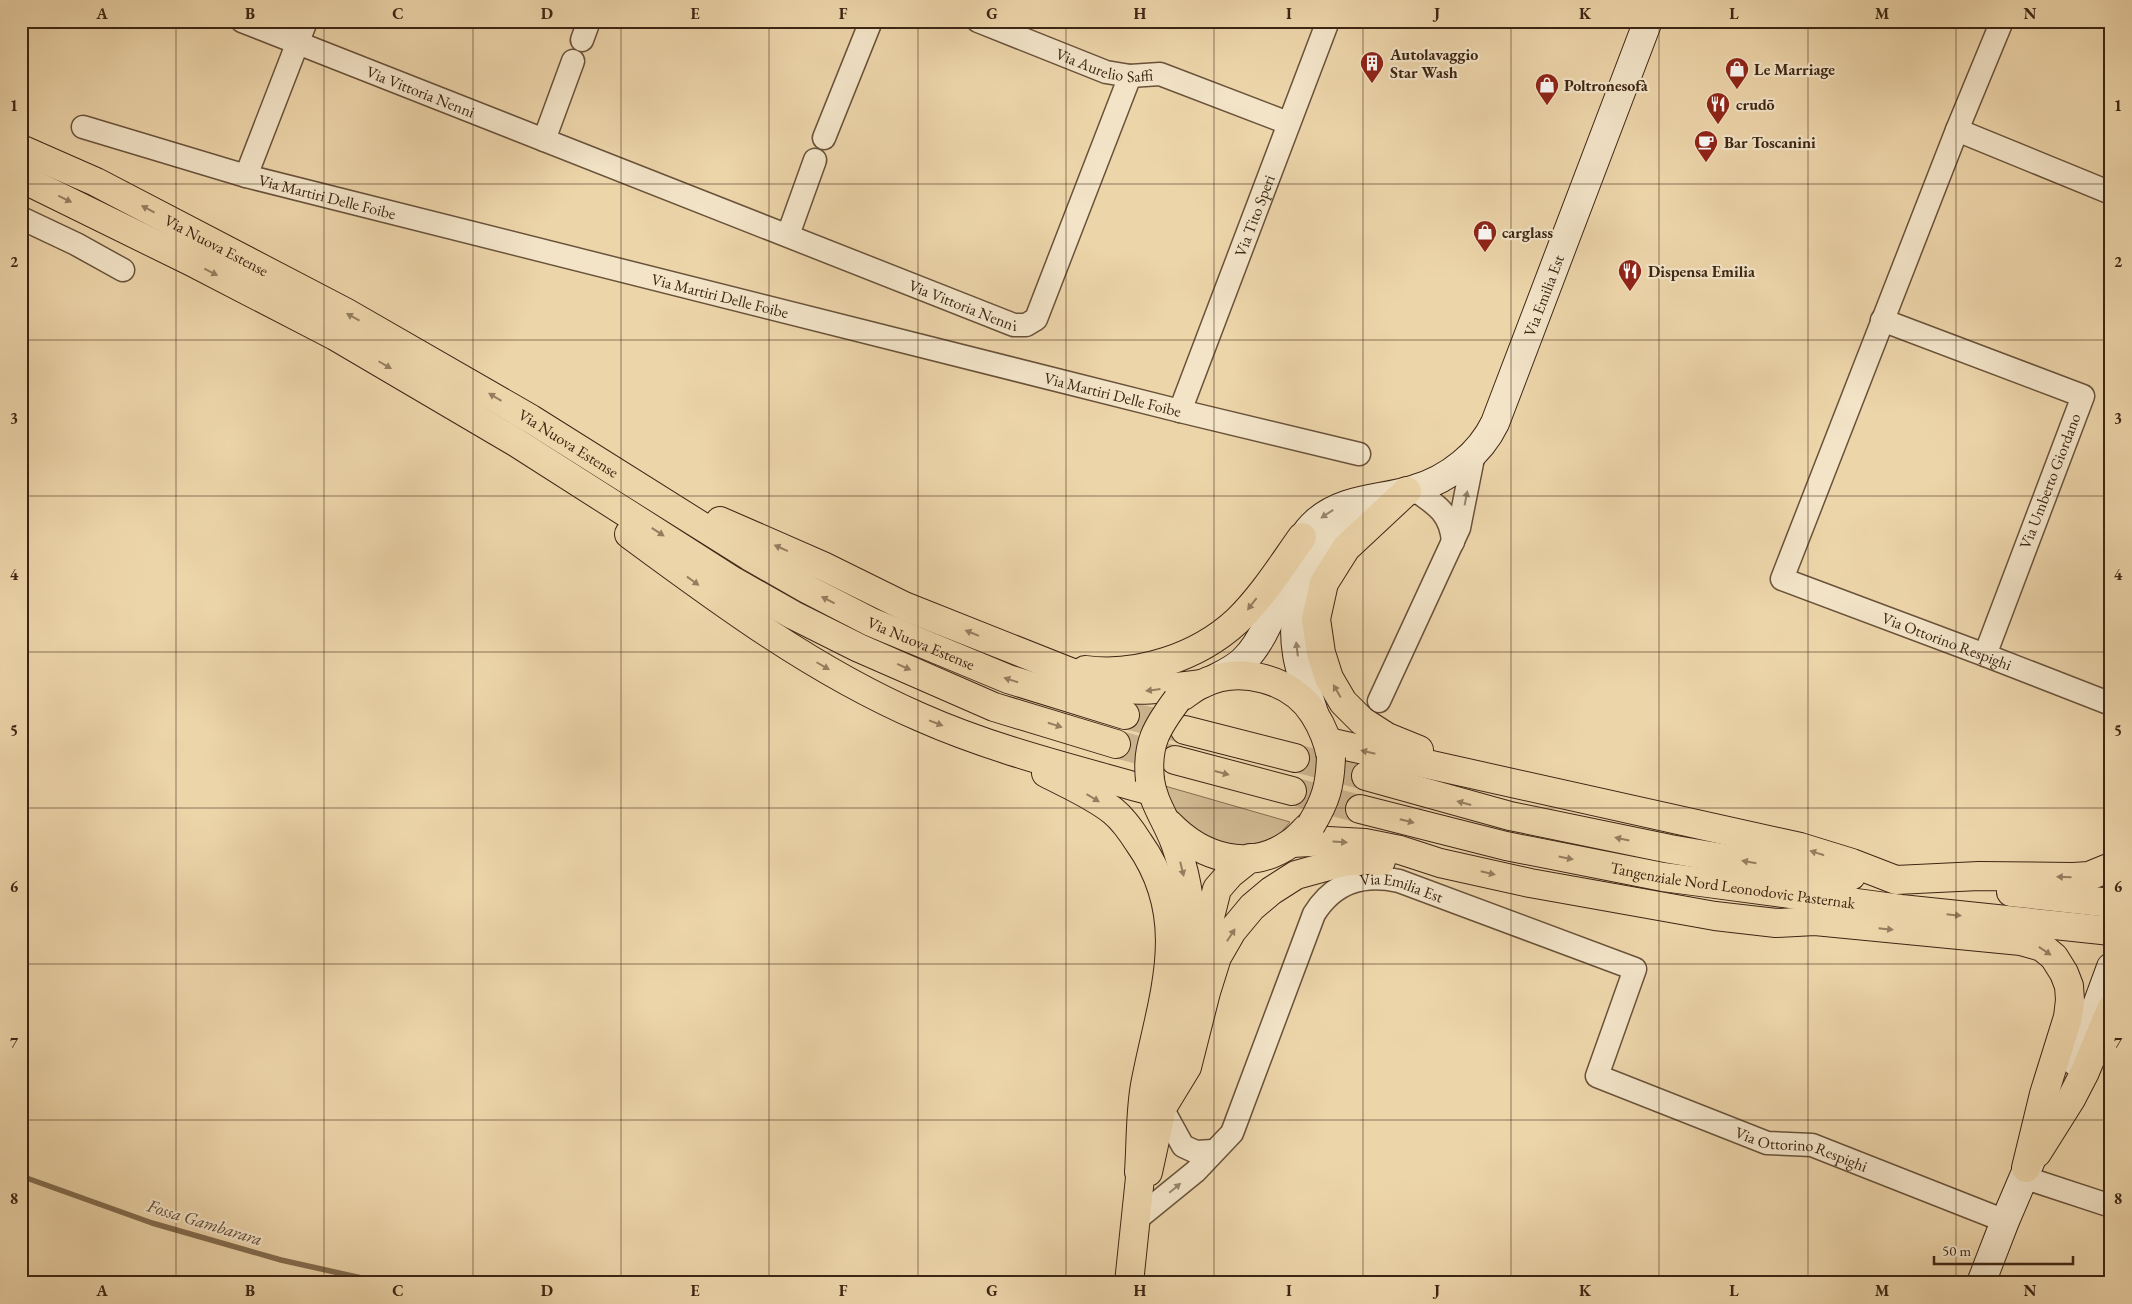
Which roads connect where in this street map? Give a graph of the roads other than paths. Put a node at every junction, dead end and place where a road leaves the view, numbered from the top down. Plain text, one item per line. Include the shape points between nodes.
1 (242, 21) edge
2 (306, 21) edge
3 (871, 21) edge
4 (978, 21) edge
5 (1328, 21) edge
6 (1648, 21) edge
7 (2002, 21) edge
8 (297, 44) junction
9 (573, 61) dead end
10 (1130, 76) junction
11 (1288, 123) junction
12 (83, 127) dead end
13 (1957, 130) junction
14 (21, 136) edge
15 (824, 138) dead end
16 (544, 140) junction
17 (21, 149) edge
18 (815, 160) dead end
19 (246, 176) junction
20 (21, 178) edge
21 (96, 182) junction
22 (2111, 193) edge
23 (21, 218) edge
24 (788, 235) junction
25 (122, 270) dead end
26 (1882, 320) junction
27 (1180, 411) junction
28 (531, 419) junction
29 (517, 442) junction
30 (1474, 453) junction
31 (1358, 454) dead end
32 (1411, 491) junction
33 (1302, 537) junction
34 (1453, 542) junction
35 (1985, 654) junction
36 (1049, 664) junction
37 (1209, 681) junction
38 (1379, 701) dead end
39 (2111, 704) edge
40 (1314, 713) junction
41 (1125, 715) tunnel mouth
42 (1185, 730) tunnel mouth
43 (987, 743) junction
44 (1116, 744) tunnel mouth
45 (1329, 750) junction
46 (1295, 758) tunnel mouth
47 (1175, 760) tunnel mouth
48 (1366, 776) tunnel mouth
49 (1151, 785) junction
50 (1292, 791) tunnel mouth
51 (1360, 810) tunnel mouth
52 (1634, 812) junction
53 (1168, 823) junction
54 (1292, 843) junction
55 (1250, 858) junction
56 (1440, 863) junction
57 (2111, 867) edge
58 (1896, 880) junction
59 (1646, 903) junction
60 (2111, 903) edge
61 (1901, 909) junction
62 (2111, 931) edge
63 (2111, 967) edge
64 (2111, 1009) edge
65 (1597, 1076) joint
66 (1162, 1108) junction
67 (1213, 1151) junction
68 (1139, 1172) junction
69 (2025, 1173) junction
70 (2111, 1206) edge
71 (2005, 1221) junction
72 (1135, 1228) junction
73 (1129, 1283) edge
74 (1981, 1283) edge

1 - 8 street, Via Vittoria Nenni
2 - 8 street
3 - 15 street
4 - 10 street, Via Aurelio Saffi via 1106,72
5 - 11 street, Via Tito Speri
6 - 30 main road, Via Emilia Est via 1495,423 1488,438
7 - 13 street
8 - 16 street, Via Vittoria Nenni
8 - 19 street
9 - 16 street
10 - 11 street, Via Aurelio Saffi via 1160,74
10 - 24 street, Via Vittoria Nenni via 1036,319 1026,325 1014,325
11 - 27 street, Via Tito Speri
12 - 19 street, Via Martiri Delle Foibe
13 - 22 street
13 - 26 street
14 - 21 main road
16 - 24 street, Via Vittoria Nenni
17 - 21 main road, Via Nuova Estense
18 - 24 street
19 - 27 street, Via Martiri Delle Foibe
20 -> 29 main road, Via Nuova Estense via 335,336
28 -> 21 main road, Via Nuova Estense via 345,312
23 - 25 street
26 - 35 street, Via Umberto Giordano via 2082,396
26 - 35 street, Via Ottorino Respighi via 1782,579
27 - 31 street, Via Martiri Delle Foibe
36 -> 28 main road via 904,606 823,566 708,516
41 -> 28 main road, Via Nuova Estense via 1008,679 871,622 749,556
29 -> 43 main road via 628,533 750,622 860,688 920,717
29 -> 44 main road, Via Nuova Estense via 732,581 793,615 859,648 994,707
30 - 32 main road, Via Emilia Est via 1445,476
34 -> 30 street, Via Emilia Est via 1463,512
32 -> 33 main road, Via Emilia Est via 1362,500 1328,512
32 - 34 street via 1431,501 1448,517
40 -> 32 main road, Via Emilia Est via 1297,654 1295,630 1298,604 1306,579 1335,536 1360,517
52 -> 32 main road via 1425,753 1387,737 1362,721 1343,702 1329,678 1321,653 1316,619 1324,583 1346,548
33 -> 36 main road via 1237,621 1185,654 1159,665 1121,671 1097,672
33 - 37 main road, Via Emilia Est via 1258,641 1246,658
34 - 38 street, Via Emilia Est
35 - 39 street, Via Ottorino Respighi
37 -> 36 main road via 1126,691 1089,681
37 - 40 main road, Via Emilia Est via 1246,675 1265,679 1291,691
37 - 49 main road, Via Emilia Est, bridge via 1177,700 1158,726 1148,767
40 - 45 main road, Via Emilia Est
42 - 46 main road
43 - 49 main road
43 -> 68 main road via 1114,811 1146,852 1163,885 1171,945 1168,978 1145,1087
52 -> 45 main road
45 - 54 main road, Via Emilia Est, bridge via 1330,780 1324,802 1311,824
47 -> 50 main road
58 -> 48 main road, Tangenziale Nord Leonodovic Pasternak via 1792,870 1670,849 1510,816
49 - 53 main road, Via Emilia Est via 1158,808
51 -> 61 main road, Tangenziale Nord Leonodovic Pasternak via 1506,846 1663,877
58 -> 52 main road via 1800,847
53 - 55 main road, Via Emilia Est via 1184,839 1202,850 1221,857
53 -> 68 main road, Via Emilia Est via 1183,872 1190,910 1189,942 1150,1095
54 - 55 main road, Via Emilia Est
54 -> 56 main road via 1365,843
55 - 66 main road, Via Emilia Est via 1217,889
56 -> 59 main road
66 -> 56 main road via 1188,1067 1217,956 1252,907 1296,875 1327,865 1347,861
57 -> 58 main road via 2089,876 2073,877 1979,876
58 - 60 main road, Tangenziale Nord Leonodovic Pasternak
59 - 61 main road via 1760,912
59 -> 69 main road via 1776,923 1815,921 2021,941 2042,947 2054,957 2064,973 2070,1000
61 -> 62 main road, Tangenziale Nord Leonodovic Pasternak
63 - 69 main road via 2072,1074
64 - 69 main road via 2085,1072
65 - 67 street, Via Emilia Est via 1635,969 1399,881 1359,880 1333,891 1322,900 1314,914 1232,1133
65 - 71 street, Via Ottorino Respighi via 1767,1143 1812,1145
66 - 67 street via 1183,1146 1196,1152
66 - 72 main road, Via Emilia Est
72 -> 67 street
68 - 72 main road, Via Emilia Est
69 - 70 street
69 - 71 main road
71 - 74 main road
72 - 73 main road, Via Emilia Est

